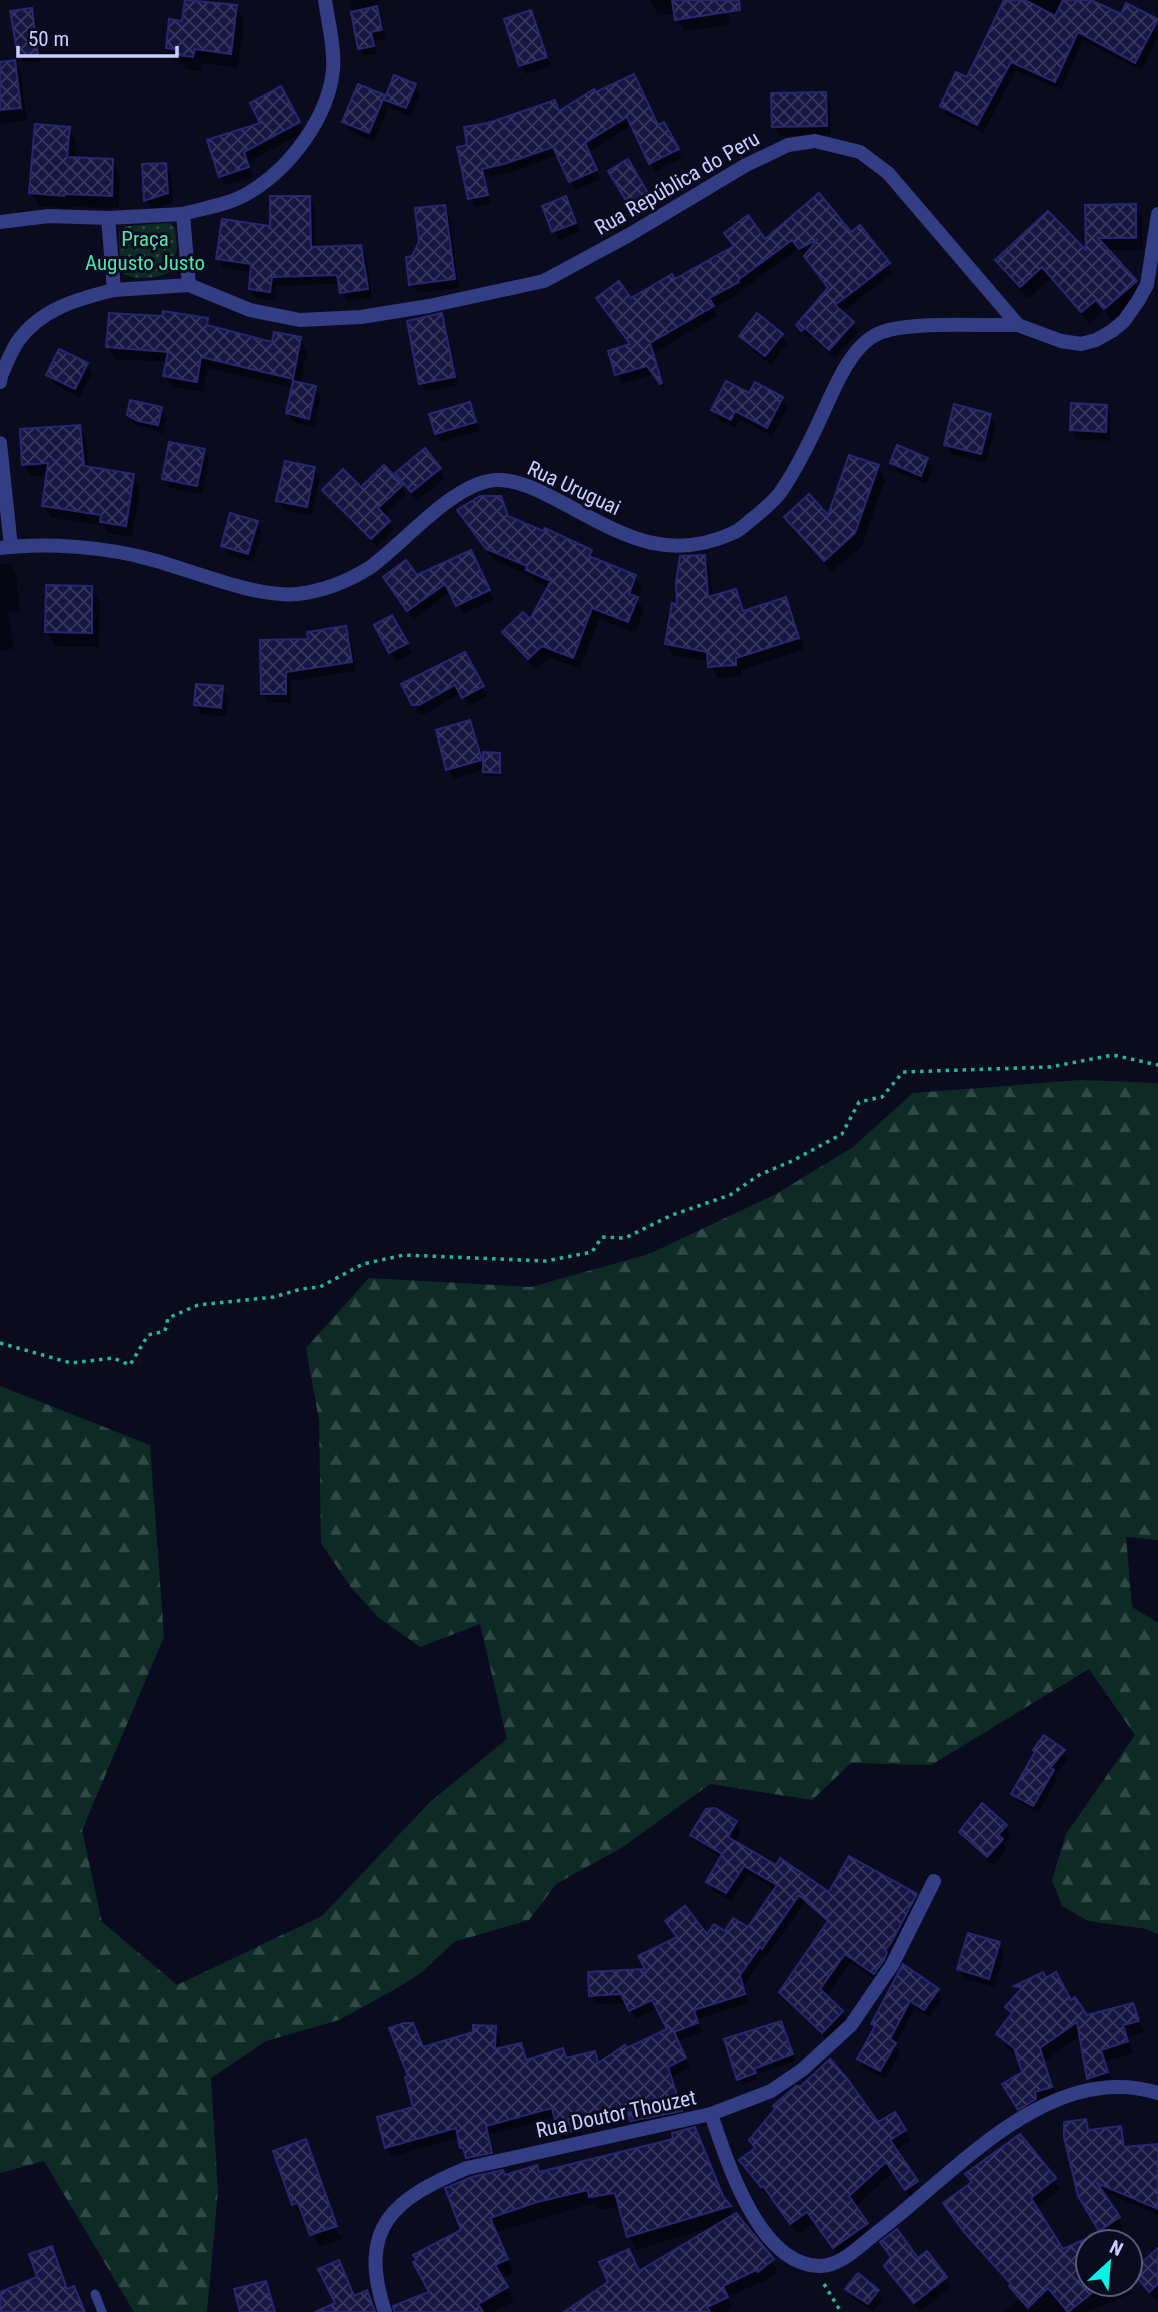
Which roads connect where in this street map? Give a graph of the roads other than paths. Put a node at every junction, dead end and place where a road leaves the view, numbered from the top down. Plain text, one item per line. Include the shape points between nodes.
1 (325, 0) edge
2 (183, 214) junction
3 (1158, 214) edge
4 (108, 218) junction
5 (0, 222) edge
6 (188, 285) junction
7 (114, 290) junction
8 (1018, 325) junction
9 (0, 382) edge
10 (0, 443) edge
11 (6, 547) edge
12 (934, 1881) dead end
13 (1158, 2093) edge
14 (711, 2114) junction
15 (95, 2294) dead end
16 (102, 2312) edge
17 (385, 2312) edge

1 - 2 street via 332,70 312,129 291,159 249,194
2 - 4 street
2 - 6 street
3 - 8 street, Rua República do Peru via 1147,285 1112,331 1081,344
4 - 5 street via 49,216
4 - 7 street
6 - 7 street
6 - 8 street, Rua República do Peru via 250,310 300,320 361,317 544,281 746,165 788,145 815,141 860,152 888,173
7 - 9 street via 72,300 38,319 18,341
8 - 11 street, Rua Uruguai via 928,326 879,332 845,366 781,493 735,532 703,542 676,546 646,543 543,492 496,480 460,494 371,567 341,584 296,594 269,592 98,548
10 - 11 street
12 - 14 street via 892,1965 851,2025 803,2070 771,2091
13 - 14 street, Rua Doutor Thouzet via 1109,2085 1040,2106 977,2150 840,2261 822,2266 788,2256 764,2231 730,2172
14 - 17 street, Rua Doutor Thouzet via 467,2168 415,2194 378,2233 376,2285
15 - 16 lane

